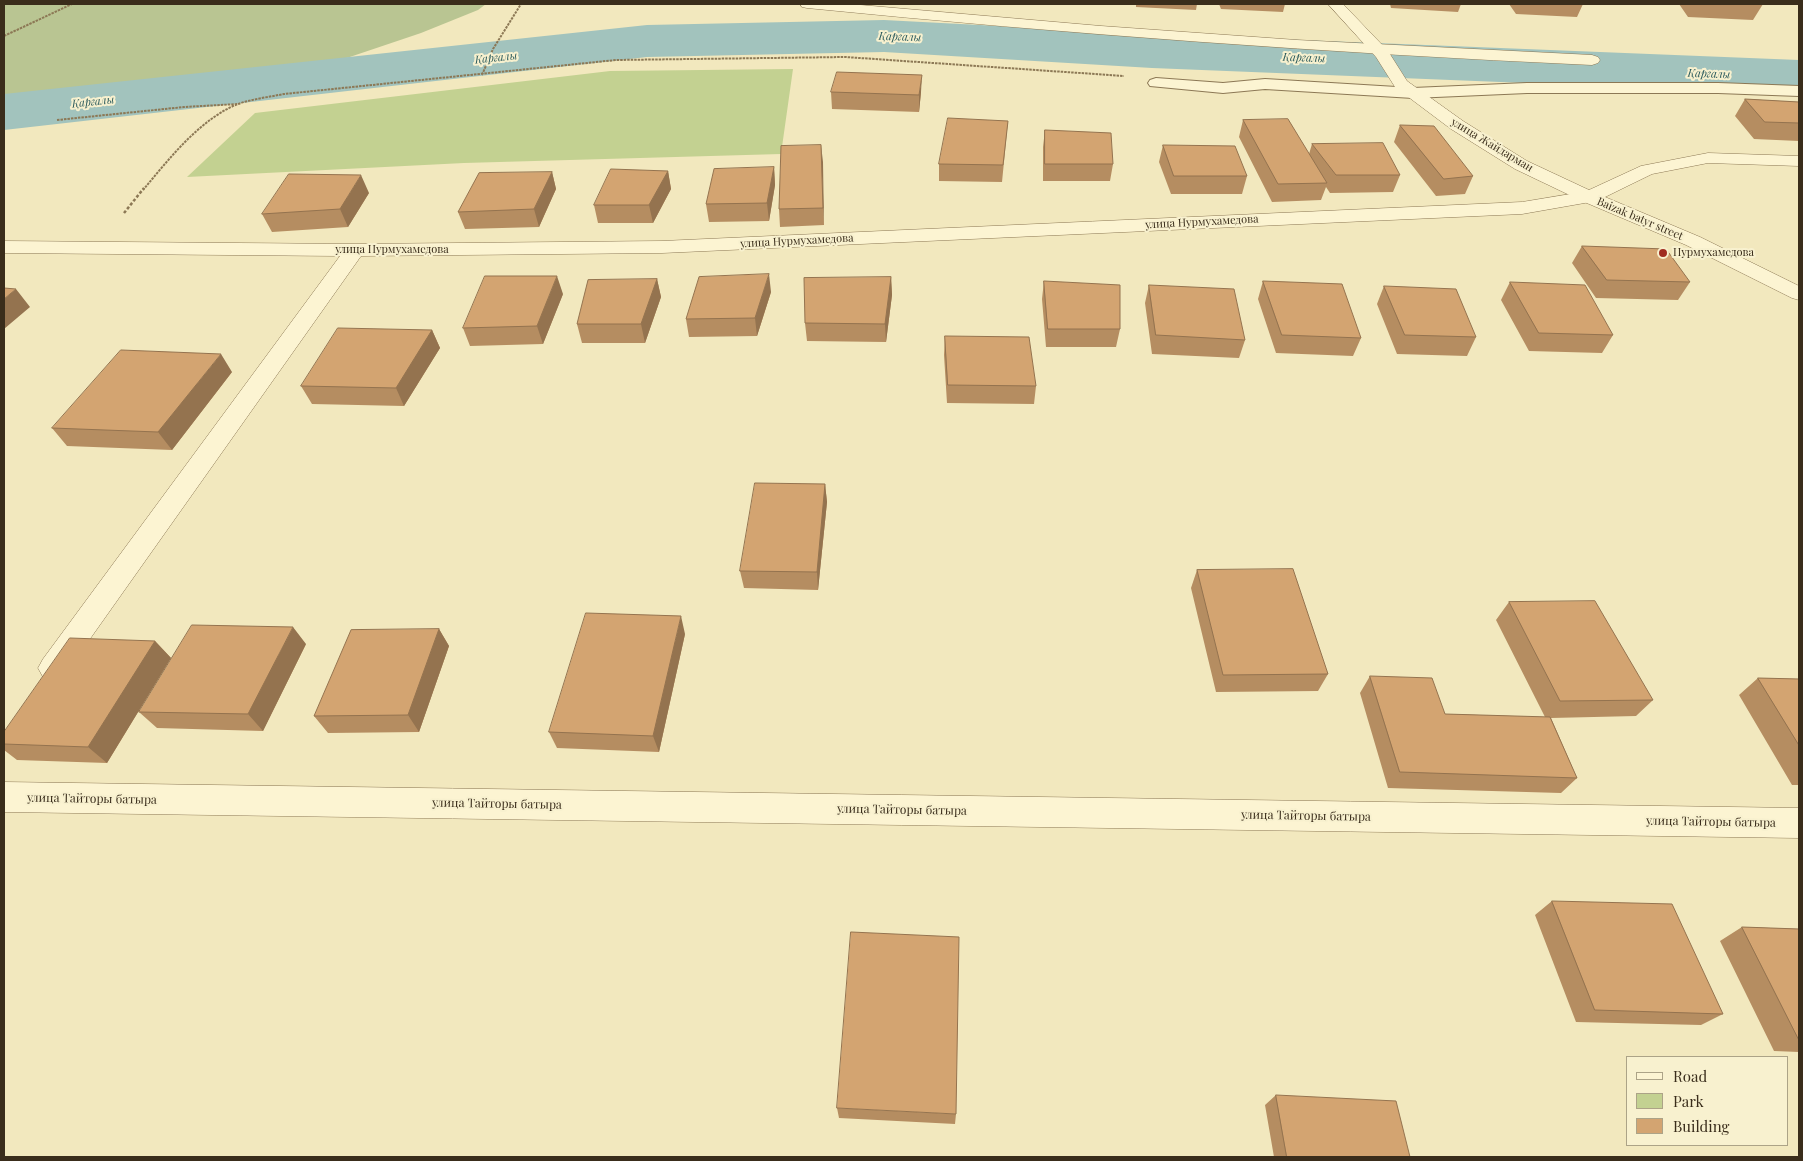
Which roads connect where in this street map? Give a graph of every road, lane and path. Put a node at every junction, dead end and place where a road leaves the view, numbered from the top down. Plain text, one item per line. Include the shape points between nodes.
1 (72, 4) edge
2 (520, 4) edge
3 (807, 4) edge
4 (1335, 4) edge
5 (4, 36) edge
6 (1380, 52) junction
7 (1592, 60) dead end
8 (482, 75) junction
9 (1156, 83) joint
10 (1407, 89) junction
11 (1799, 91) edge
12 (238, 104) junction
13 (57, 120) dead end
14 (1799, 161) edge
15 (1589, 197) junction
16 (4, 247) edge
17 (94, 248) junction
18 (355, 250) junction
19 (1799, 294) edge
20 (39, 687) edge
21 (4, 797) edge
22 (1799, 823) edge

1 - 5 path
2 - 8 path via 493,49
3 - 6 street via 976,22
4 - 6 street
6 - 7 street
6 - 10 street
8 - 9 path via 616,60 845,57 1133,76
8 - 12 path via 284,94
9 - 10 lane via 1223,88 1265,84
10 - 11 lane via 1718,88
10 - 15 street, улица Жайдарман via 1456,125 1521,165
12 - 13 path
12 - 17 path via 213,119 178,148
14 - 15 street, улица Нурмухамедова via 1708,158 1647,170
15 - 18 street, улица Нурмухамедова via 1522,208 662,248
15 - 19 street, Baizak batyr street via 1693,241
16 - 17 street, улица Нурмухамедова
17 - 18 street, улица Нурмухамедова
18 - 20 street
21 - 22 street, улица Тайторы батыра

